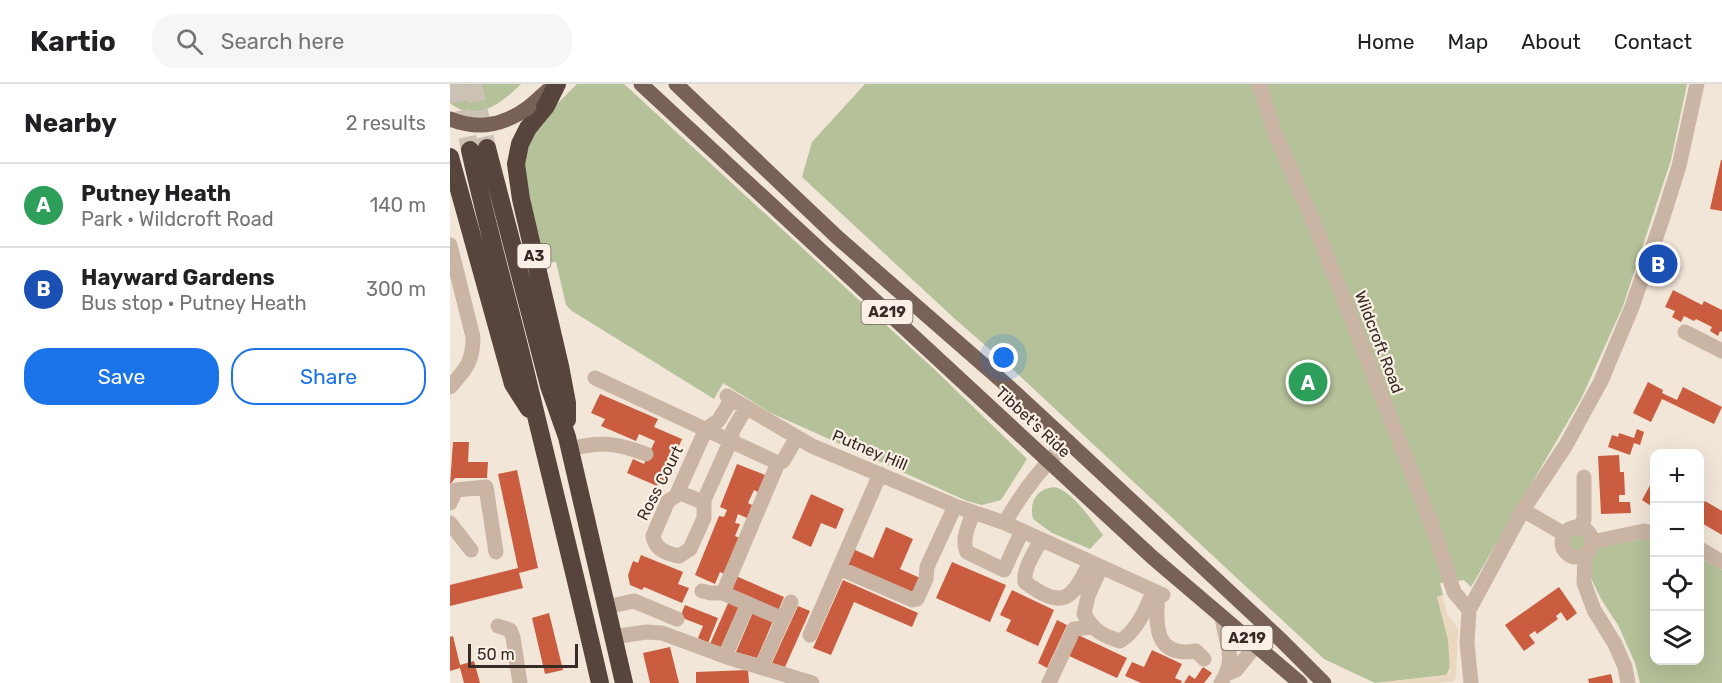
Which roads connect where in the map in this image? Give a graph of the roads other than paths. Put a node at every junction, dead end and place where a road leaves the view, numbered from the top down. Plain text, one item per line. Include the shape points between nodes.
1 (556, 84) edge
2 (641, 84) edge
3 (676, 84) edge
4 (1259, 84) edge
5 (1697, 84) edge
6 (450, 120) edge
7 (478, 149) tunnel mouth
8 (450, 157) tunnel mouth
9 (491, 204) junction
10 (450, 245) edge
11 (455, 286) edge
12 (1685, 332) dead end
13 (1722, 351) edge
14 (595, 378) dead end
15 (450, 387) edge
16 (735, 401) junction
17 (536, 421) junction
18 (706, 429) junction
19 (796, 437) junction
20 (731, 440) junction
21 (1068, 441) junction
22 (568, 443) junction
23 (645, 454) dead end
24 (1048, 462) junction
25 (778, 463) junction
26 (880, 474) junction
27 (1584, 477) dead end
28 (680, 488) junction
29 (704, 500) junction
30 (450, 503) edge
31 (955, 506) junction
32 (1523, 510) junction
33 (973, 513) junction
34 (450, 523) edge
35 (1005, 523) junction
36 (1578, 528) junction
37 (1022, 531) junction
38 (1650, 532) edge
39 (1564, 534) junction
40 (1041, 540) junction
41 (1588, 548) junction
42 (471, 550) dead end
43 (1704, 551) edge
44 (496, 552) dead end
45 (1722, 562) edge
46 (1095, 564) junction
47 (839, 568) junction
48 (702, 591) dead end
49 (723, 592) junction
50 (1158, 593) junction
51 (791, 602) dead end
52 (748, 604) junction
53 (606, 607) junction
54 (1469, 610) junction
55 (1222, 617) junction
56 (677, 619) dead end
57 (783, 619) junction
58 (498, 626) dead end
59 (1092, 627) junction
60 (810, 635) dead end
61 (613, 637) junction
62 (1256, 645) junction
63 (729, 647) dead end
64 (765, 658) dead end
65 (1204, 659) dead end
66 (1224, 679) edge
67 (519, 683) edge
68 (600, 683) edge
69 (624, 683) edge
70 (812, 683) edge
71 (1049, 683) edge
72 (1300, 683) edge
73 (1324, 683) edge
74 (1471, 683) edge
75 (1628, 683) edge

1 - 6 main road, bridge via 512,118 475,126
1 - 22 highway, A3 via 546,106 528,128 516,164 567,403
2 - 24 main road, Tibbet's Ride / A219
3 - 21 main road, Tibbet's Ride / A219 via 837,237
4 - 54 street, Wildcroft Road via 1432,525 1454,592
5 - 32 street via 1679,166 1632,307 1584,415
7 - 9 highway, A3
8 - 17 highway, A3 via 513,384
9 - 17 highway, A3
9 - 22 highway, A3
10 - 11 street
11 - 15 street via 473,337 470,362
12 - 13 street
14 - 18 street
16 - 18 street, Ross Court
16 - 19 street, Putney Hill
16 - 20 street, Ross Court
17 - 68 highway, A3
18 - 20 street
18 - 28 street, Ross Court
19 - 25 street
19 - 26 street, Putney Hill
20 - 25 street
20 - 29 street, Ross Court
21 - 24 street
21 - 73 main road, Tibbet's Ride / A219
22 - 23 street via 623,445
22 - 53 highway, A3
24 - 35 street via 1018,498
24 - 55 main road, Tibbet's Ride / A219
25 - 49 street
26 - 31 street, Putney Hill
26 - 47 street
27 - 36 street via 1584,520
28 - 29 street via 683,494
28 - 29 street, Ross Court via 668,501 653,536 663,551 679,556 690,549 704,518
30 - 44 street via 456,490 486,487
31 - 33 street, Putney Hill
31 - 47 street via 917,599
32 - 39 street
32 - 54 street
33 - 35 street, Putney Hill
33 - 37 street via 964,547 1004,570
34 - 42 street
35 - 37 street, Putney Hill
36 - 39 street
36 - 41 street via 1589,534
37 - 40 street, Putney Hill
38 - 41 street
39 - 41 street via 1562,547 1567,554 1576,557
40 - 46 street, Putney Hill
40 - 46 street via 1028,565 1025,582 1055,598 1064,598 1078,587
41 - 75 street via 1584,583 1594,610 1615,644
43 - 45 street
46 - 50 street, Putney Hill
46 - 59 street via 1084,614
47 - 60 street
48 - 49 street
49 - 52 street
50 - 59 street via 1129,636 1120,641
50 - 65 street via 1156,614 1161,640 1168,648 1196,651
51 - 57 street
52 - 57 street
52 - 63 street
53 - 56 street via 634,601
53 - 61 highway, A3
54 - 74 street
55 - 62 main road, Tibbet's Ride / A219
55 - 66 street via 1230,648
57 - 64 street
58 - 67 street via 510,630 513,637
59 - 71 street via 1074,629
61 - 69 highway, A3
61 - 70 street via 662,633
62 - 66 street
62 - 72 main road, Tibbet's Ride / A219

